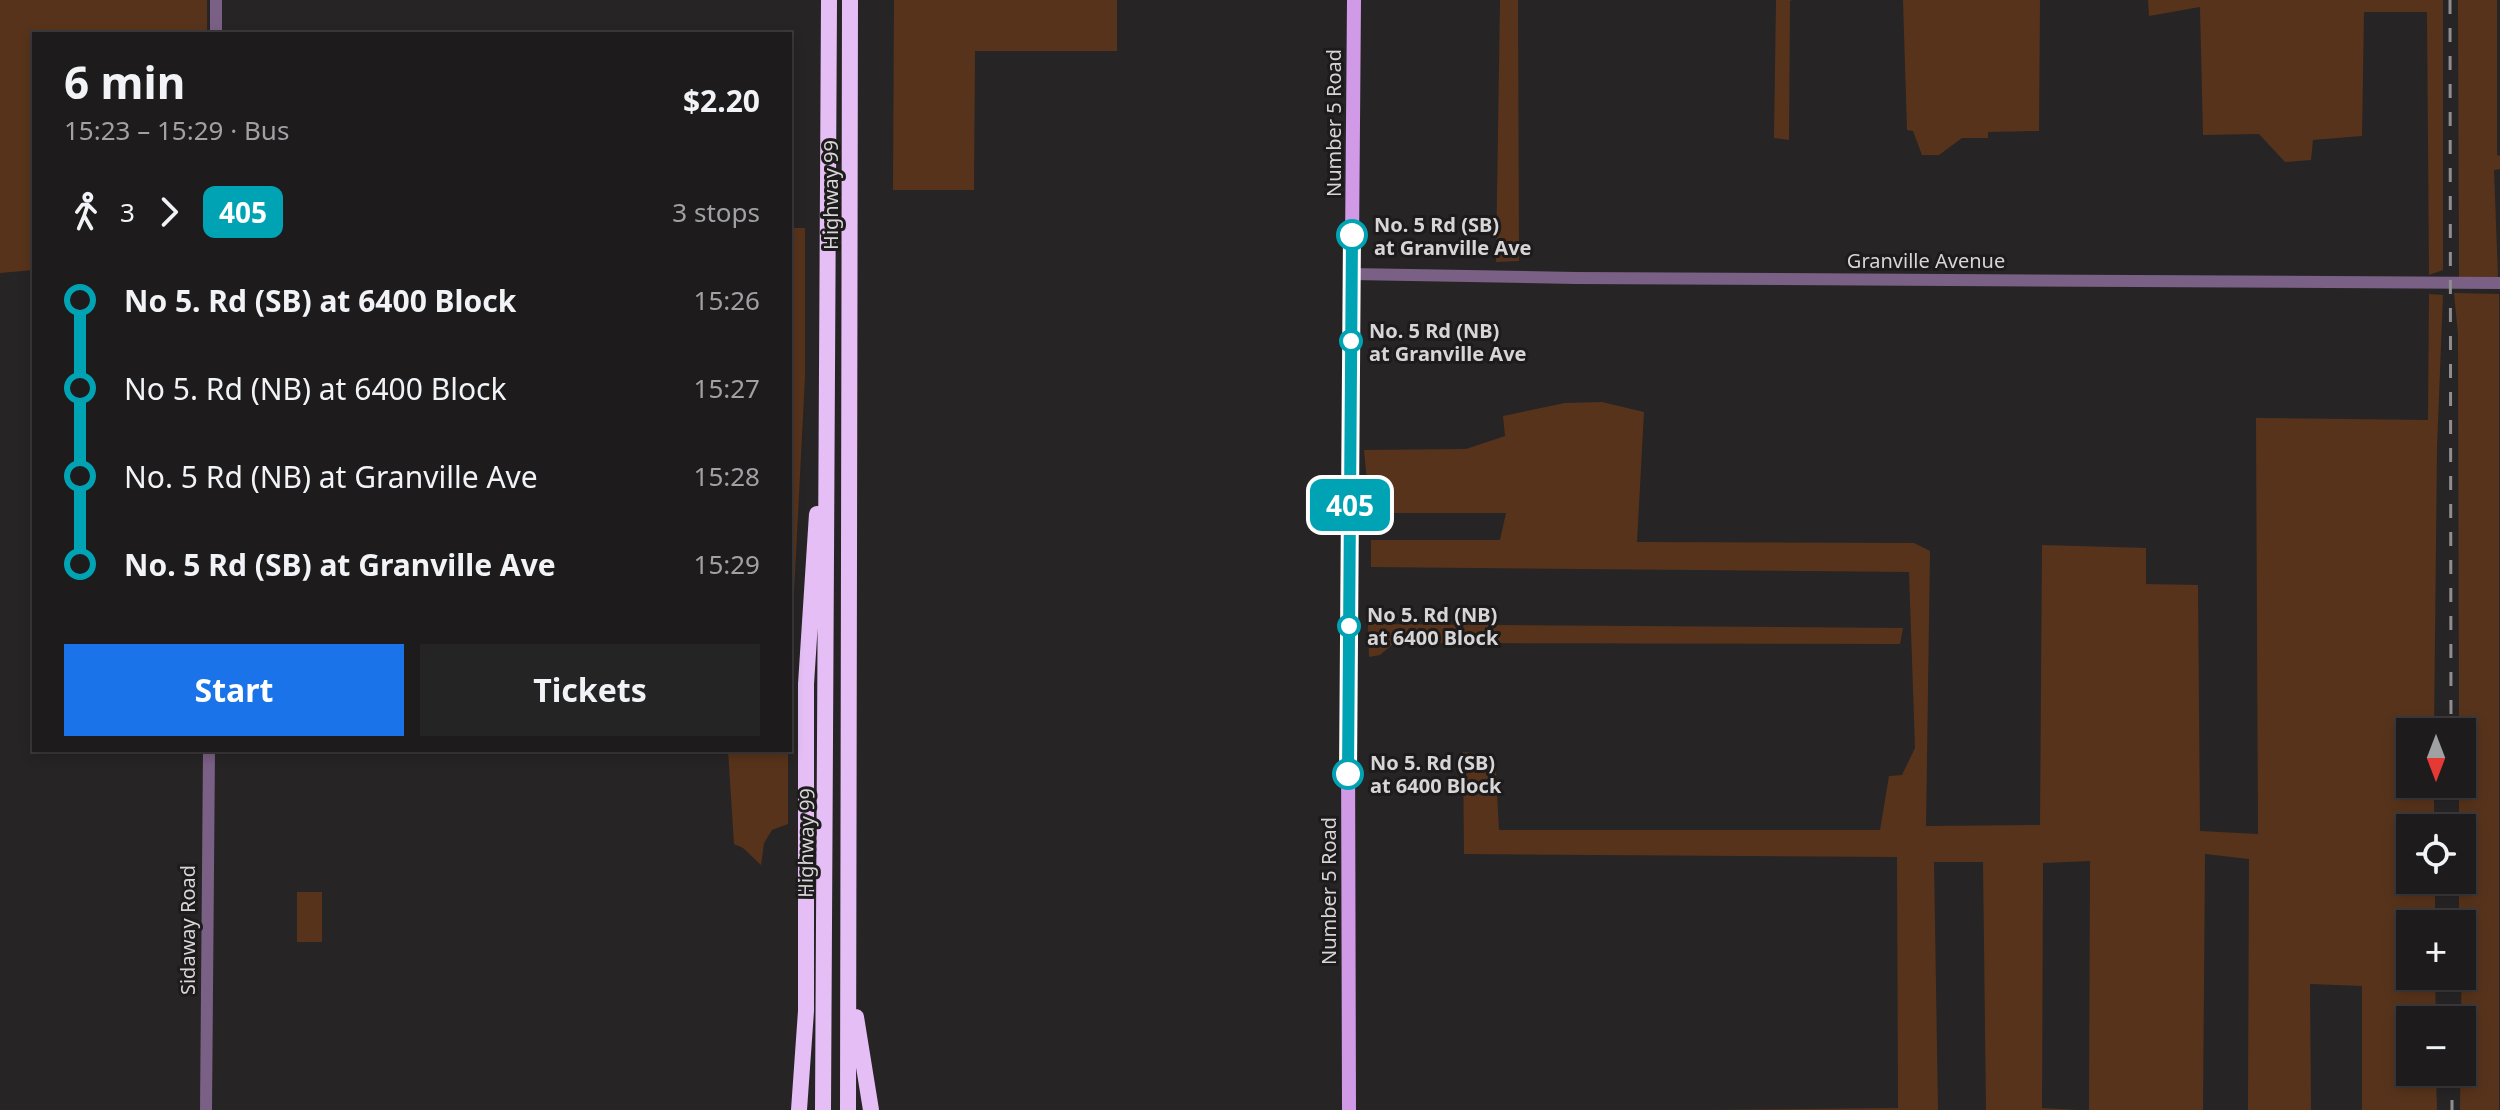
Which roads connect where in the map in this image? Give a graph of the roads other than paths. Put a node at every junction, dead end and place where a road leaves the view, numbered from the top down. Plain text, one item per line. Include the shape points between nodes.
1 (216, 0) edge
2 (829, 0) edge
3 (850, 0) edge
4 (1354, 0) edge
5 (216, 32) edge
6 (1352, 274) junction
7 (2500, 283) edge
8 (826, 449) junction
9 (209, 752) edge
10 (848, 985) junction
11 (206, 1110) edge
12 (799, 1110) edge
13 (823, 1110) edge
14 (848, 1110) edge
15 (871, 1110) edge
16 (1349, 1110) edge

1 - 5 street
2 - 8 highway, Highway 99
3 - 10 highway, Highway 99
4 - 6 main road, Number 5 Road
6 - 7 street, Granville Avenue
6 - 16 main road, Number 5 Road
8 - 12 highway via 806,684 807,995
8 - 13 highway, Highway 99
9 - 11 street, Sidaway Road
10 - 14 highway, Highway 99
10 - 15 highway

